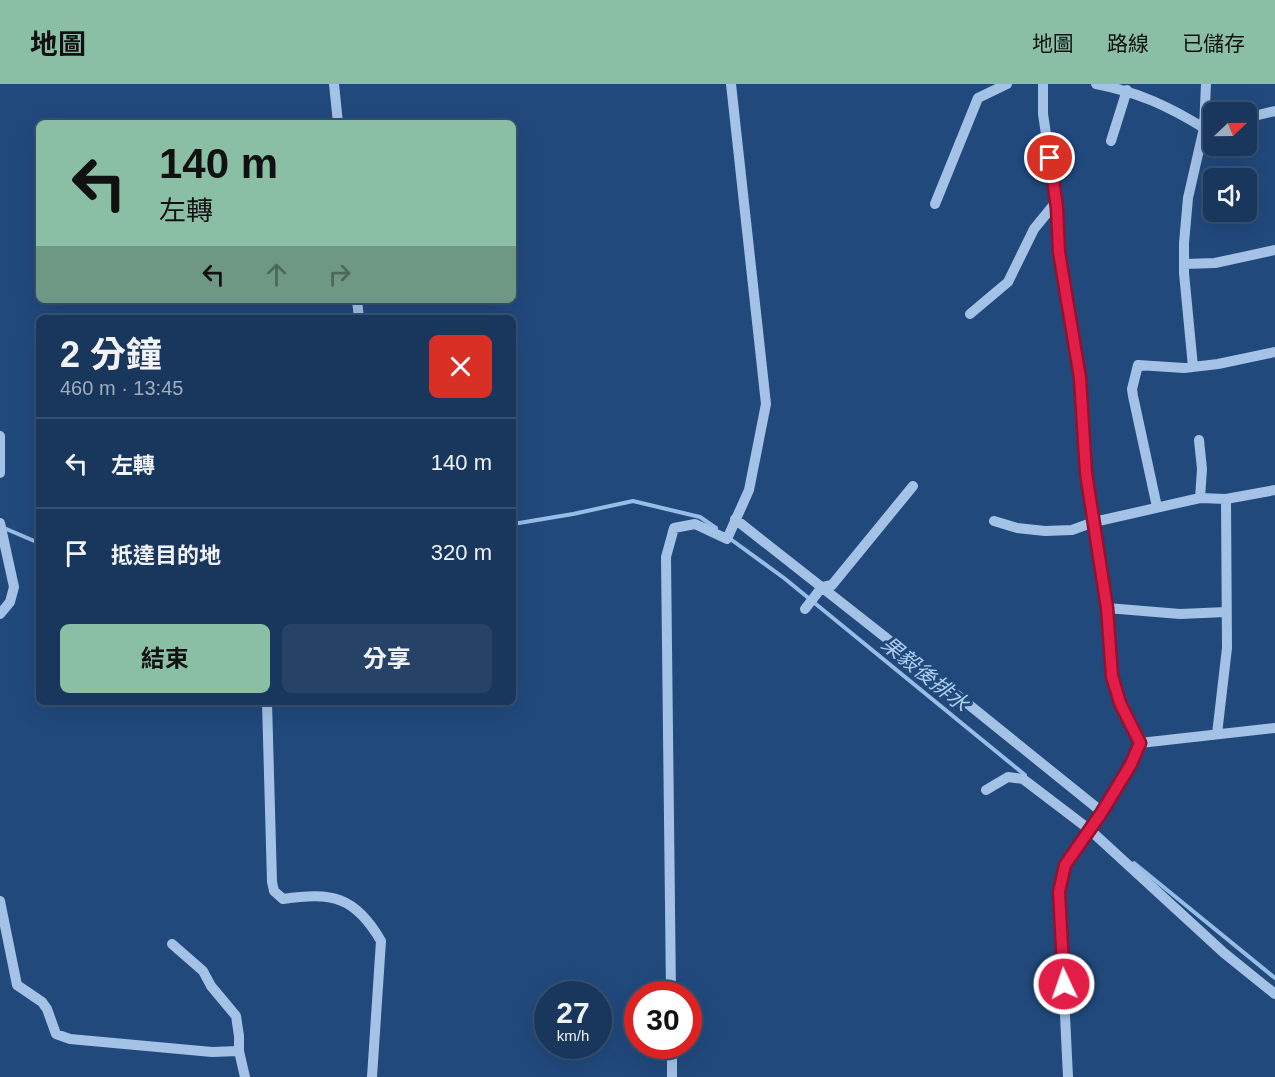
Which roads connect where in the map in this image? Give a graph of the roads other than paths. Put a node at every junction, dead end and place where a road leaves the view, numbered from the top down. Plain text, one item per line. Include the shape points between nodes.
1 (334, 84) edge
2 (731, 84) edge
3 (1007, 84) edge
4 (1044, 84) edge
5 (1096, 84) edge
6 (1206, 84) edge
7 (1122, 88) edge
8 (1207, 102) edge
9 (1275, 111) edge
10 (1257, 115) edge
11 (338, 120) edge
12 (1203, 124) edge
13 (1111, 141) dead end
14 (1203, 147) edge
15 (1056, 202) junction
16 (935, 204) dead end
17 (1275, 250) edge
18 (1185, 264) junction
19 (970, 314) dead end
20 (1275, 352) edge
21 (1193, 367) junction
22 (0, 436) edge
23 (1199, 440) dead end
24 (0, 473) edge
25 (913, 486) dead end
26 (1275, 490) edge
27 (1200, 498) junction
28 (1226, 499) junction
29 (1157, 507) junction
30 (735, 519) junction
31 (994, 521) dead end
32 (1094, 522) junction
33 (0, 523) edge
34 (822, 587) junction
35 (1107, 608) junction
36 (805, 609) dead end
37 (1226, 612) junction
38 (0, 614) edge
39 (267, 705) edge
40 (1275, 728) edge
41 (1217, 734) junction
42 (1140, 743) junction
43 (986, 790) dead end
44 (1102, 812) junction
45 (1090, 830) junction
46 (0, 901) edge
47 (172, 944) dead end
48 (671, 981) edge
49 (1275, 994) edge
50 (238, 1051) junction
51 (672, 1059) edge
52 (245, 1077) edge
53 (372, 1077) edge
54 (672, 1077) edge
55 (1068, 1077) edge

1 - 11 street
2 - 30 street via 766,404 749,490
3 - 16 street via 978,98
4 - 15 street via 1043,114
5 - 7 street
6 - 8 street
7 - 12 street
7 - 13 street
9 - 10 street
14 - 18 street via 1188,198
15 - 19 street via 1034,229 1008,282
15 - 32 street via 1059,252 1080,378 1086,473
17 - 18 street via 1215,263
18 - 21 street
20 - 21 street
21 - 29 street via 1138,365 1132,388
22 - 24 street
23 - 27 street
25 - 34 street via 832,585
26 - 28 street
27 - 28 street
27 - 29 street
28 - 37 street
29 - 32 street
30 - 34 street
30 - 48 street via 727,539 695,524 674,528 666,557
31 - 32 street via 1046,531 1072,530
32 - 35 street
33 - 38 street via 14,587 10,602
34 - 36 street
34 - 44 street
35 - 37 street via 1180,614
35 - 42 street via 1112,676 1120,703
37 - 41 street via 1227,648
39 - 53 street via 274,891 283,899 320,896 354,907 371,923 381,941
40 - 41 street
41 - 42 street
42 - 44 street
43 - 45 street via 1008,777 1023,779
44 - 45 street
45 - 49 street via 1224,953
45 - 55 street via 1065,865 1059,892
46 - 50 street via 17,985 42,1002 56,1034 70,1039
47 - 50 street via 203,971 236,1016
50 - 52 street
51 - 54 street

